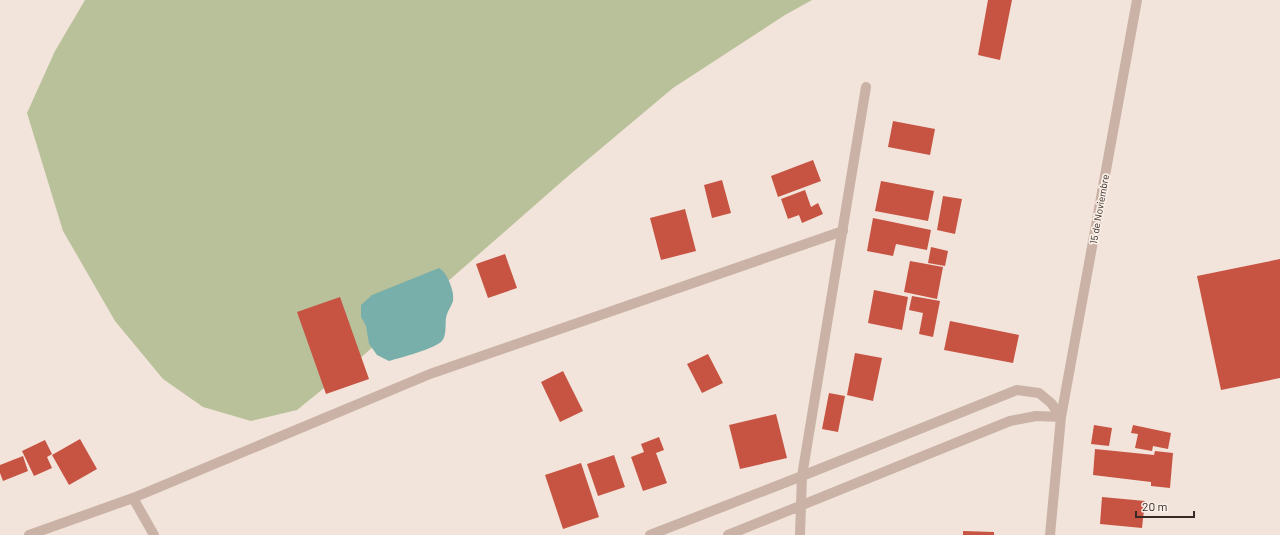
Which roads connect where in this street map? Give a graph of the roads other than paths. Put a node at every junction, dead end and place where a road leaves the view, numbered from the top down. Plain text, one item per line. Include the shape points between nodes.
1 (1137, 0) edge
2 (866, 87) dead end
3 (843, 231) junction
4 (1061, 417) junction
5 (802, 476) junction
6 (133, 498) junction
7 (801, 506) junction
8 (29, 535) edge
9 (154, 535) edge
10 (650, 535) edge
11 (728, 535) edge
12 (800, 535) edge
13 (1050, 535) edge

1 - 4 street, 15 de Noviembre
2 - 3 street
3 - 5 street
3 - 6 street via 430,374
4 - 5 street via 1040,393 1017,390
4 - 7 street via 1036,416 1010,421
4 - 13 street, 15 de Noviembre
5 - 7 street
5 - 10 street
6 - 8 street
6 - 9 street
7 - 11 street
7 - 12 street

